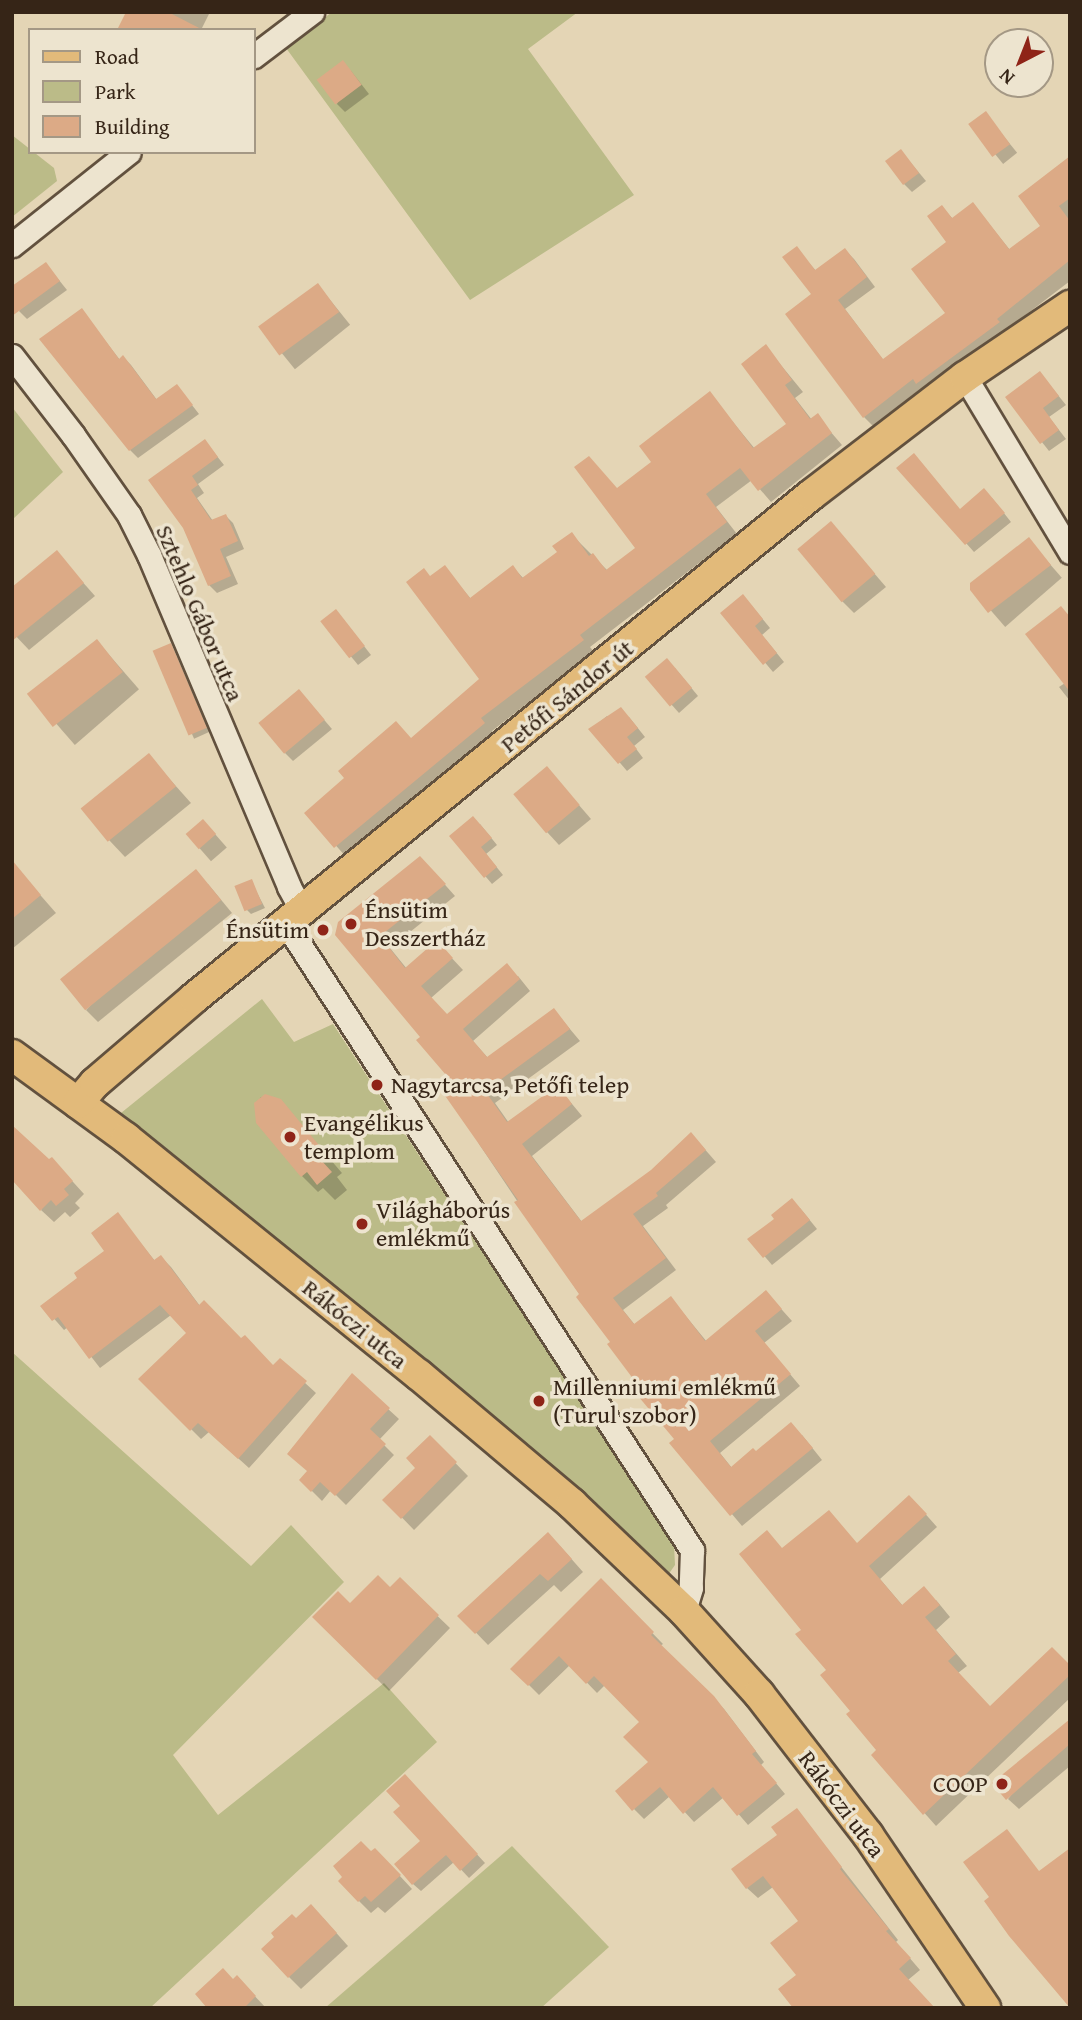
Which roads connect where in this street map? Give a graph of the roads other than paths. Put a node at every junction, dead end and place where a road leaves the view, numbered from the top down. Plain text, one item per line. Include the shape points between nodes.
1 (312, 12) edge
2 (256, 54) edge
3 (127, 154) edge
4 (12, 246) edge
5 (1070, 306) edge
6 (12, 356) edge
7 (965, 377) junction
8 (1070, 552) edge
9 (295, 918) junction
10 (12, 1055) edge
11 (78, 1103) junction
12 (684, 1611) junction
13 (985, 2008) edge

1 - 2 street
3 - 4 street
5 - 7 main road, Petőfi Sándor út
6 - 9 street, Sztehlo Gábor utca via 129,515 289,887
7 - 8 street
7 - 9 main road, Petőfi Sándor út via 811,495
9 - 11 main road, Petőfi Sándor út via 95,1083
9 - 12 street via 692,1550 691,1588
10 - 11 main road, Rákóczi utca
11 - 12 main road, Rákóczi utca via 419,1375 572,1504
12 - 13 main road, Rákóczi utca via 759,1694 867,1835

